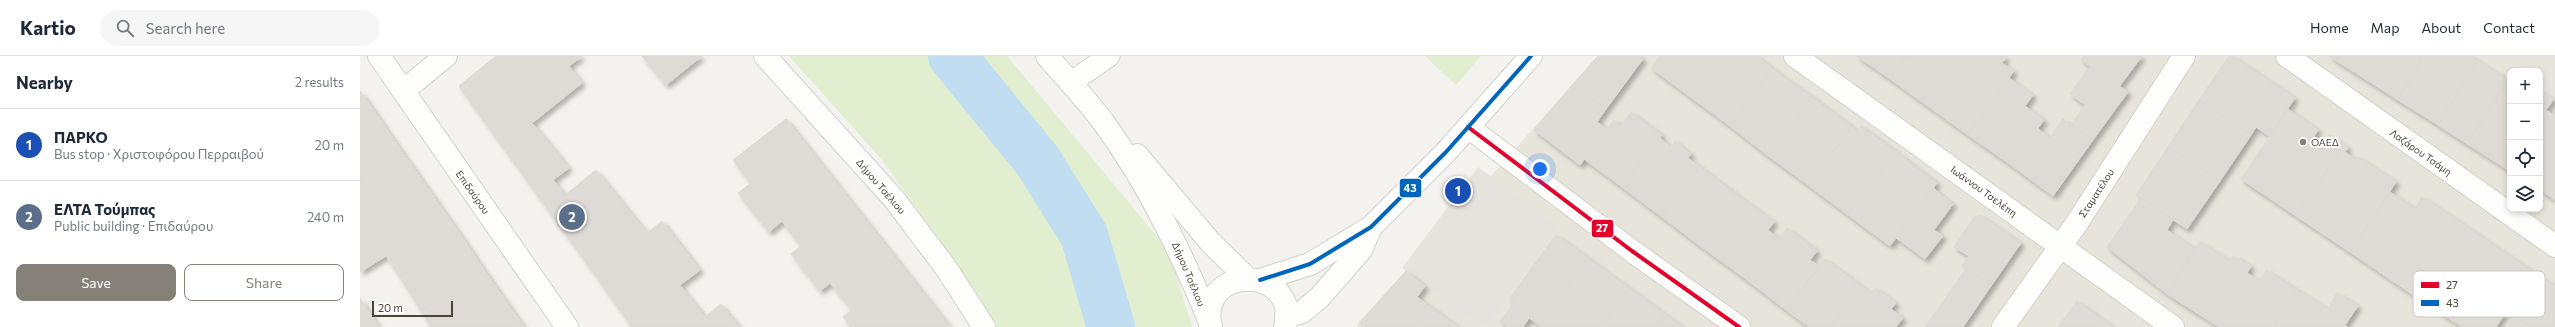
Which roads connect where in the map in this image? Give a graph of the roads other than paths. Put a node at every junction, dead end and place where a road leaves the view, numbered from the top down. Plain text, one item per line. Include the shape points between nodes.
1 (379, 56) edge
2 (446, 56) edge
3 (765, 56) edge
4 (1047, 56) edge
5 (1109, 56) edge
6 (1531, 56) edge
7 (1794, 56) edge
8 (2184, 56) edge
9 (2287, 56) edge
10 (1070, 83) junction
11 (403, 91) junction
12 (1103, 122) junction
13 (1468, 127) junction
14 (1371, 227) junction
15 (2555, 246) edge
16 (2061, 247) junction
17 (1253, 279) junction
18 (1286, 324) edge
19 (1211, 326) edge
20 (566, 327) edge
21 (984, 327) edge
22 (1739, 327) edge
23 (2003, 327) edge
24 (2173, 327) edge

1 - 11 street, Επιδαύρου
2 - 11 street
3 - 21 street, Δήμου Τσέλιου via 894,199 946,268
4 - 10 street, Δήμου Τσέλιου
5 - 10 street
6 - 13 street
7 - 16 street, Ιωάννου Τσελέπη
8 - 16 street, Σταματέλου
9 - 15 street, Λαζάρου Τσάμη
10 - 12 street, Δήμου Τσέλιου
11 - 20 street, Επιδαύρου
12 - 17 street, Δήμου Τσέλιου via 1137,155 1210,243
12 - 19 street, Δήμου Τσέλιου via 1167,225
13 - 14 street
13 - 22 street via 1632,251
14 - 17 street via 1310,264
14 - 18 street via 1361,250 1320,298
16 - 23 street, Σταματέλου
16 - 24 street, Ιωάννου Τσελέπη
17 - 18 street, Δήμου Τσέλιου via 1271,286 1279,294 1285,305
17 - 19 street via 1228,284 1218,293 1210,312

